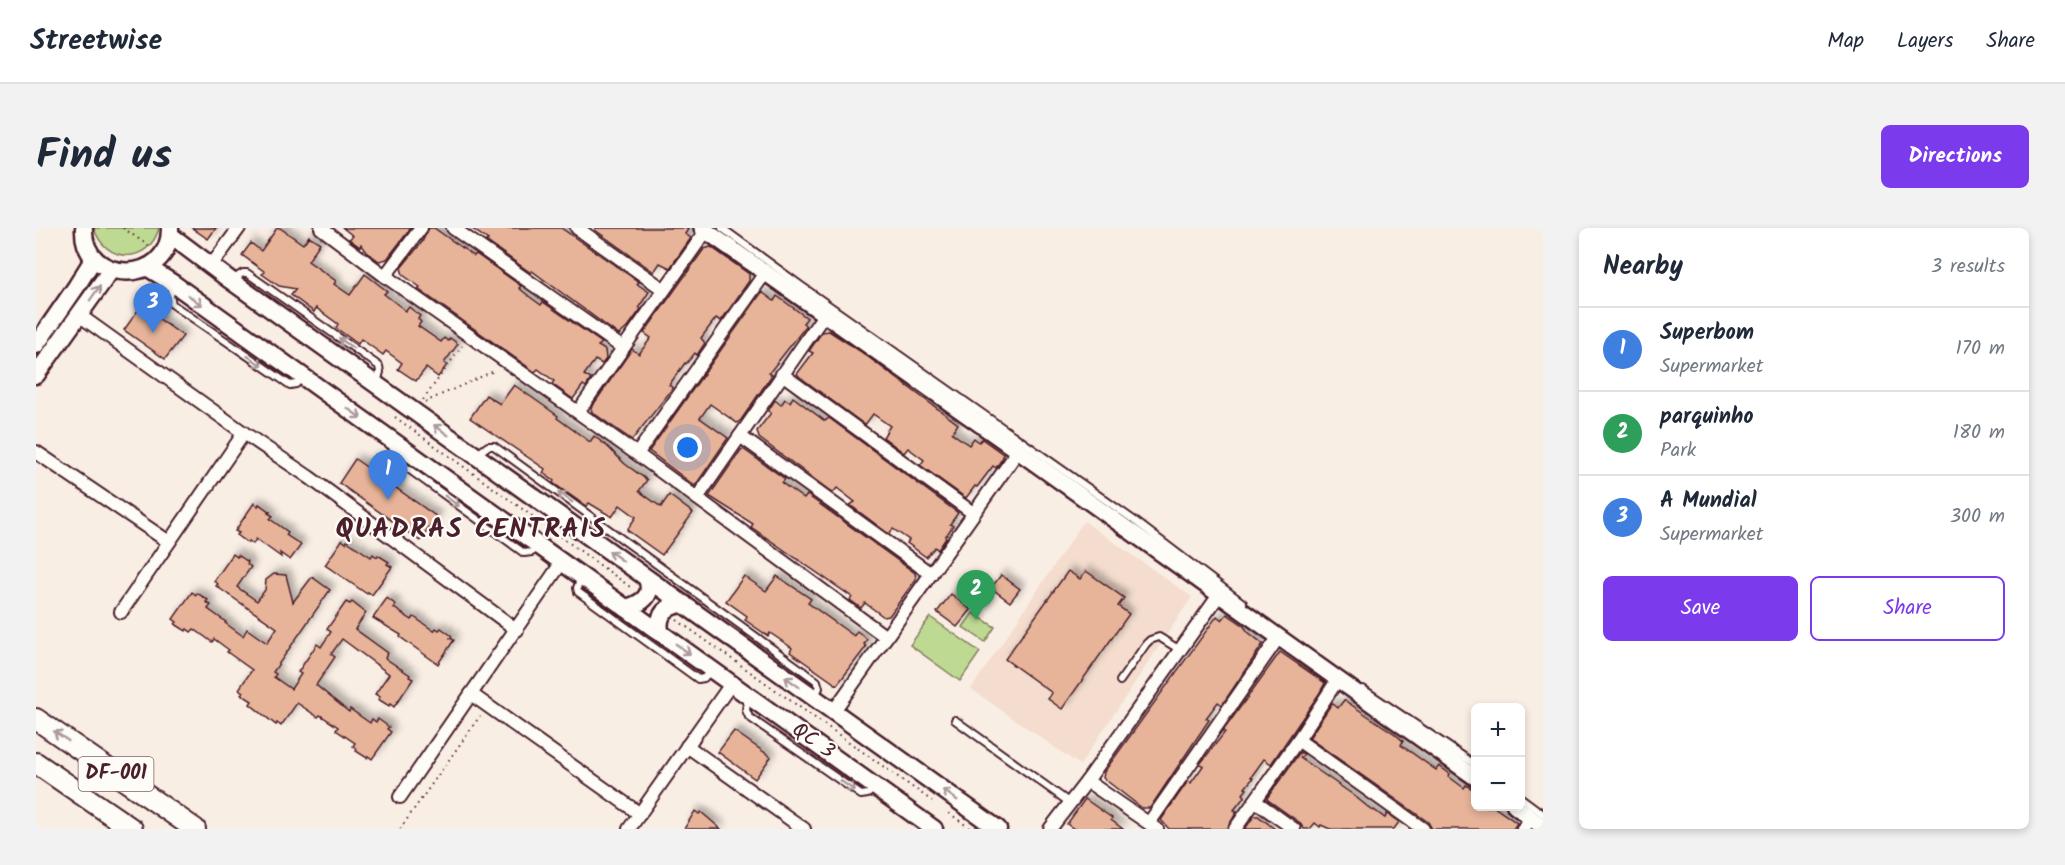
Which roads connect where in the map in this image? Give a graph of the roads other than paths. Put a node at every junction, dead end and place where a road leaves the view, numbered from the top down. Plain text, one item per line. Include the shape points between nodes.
1 (84, 228) edge
2 (239, 228) edge
3 (421, 228) edge
4 (453, 228) edge
5 (577, 228) edge
6 (722, 228) edge
7 (325, 229) edge
8 (704, 229) edge
9 (170, 231) edge
10 (94, 258) junction
11 (211, 266) junction
12 (147, 267) junction
13 (111, 270) junction
14 (765, 273) junction
15 (385, 276) junction
16 (663, 289) junction
17 (79, 315) junction
18 (824, 315) junction
19 (36, 345) edge
20 (623, 348) junction
21 (782, 374) junction
22 (36, 375) edge
23 (578, 412) junction
24 (244, 433) junction
25 (740, 436) junction
26 (1018, 451) junction
27 (36, 453) edge
28 (637, 454) junction
29 (476, 455) junction
30 (697, 498) junction
31 (973, 513) junction
32 (169, 542) junction
33 (562, 562) junction
34 (931, 574) junction
35 (581, 576) junction
36 (647, 579) junction
37 (1219, 595) junction
38 (684, 604) junction
39 (626, 608) junction
40 (121, 612) dead end
41 (517, 630) junction
42 (660, 632) junction
43 (886, 637) junction
44 (1278, 638) junction
45 (1180, 650) junction
46 (711, 669) junction
47 (1338, 679) junction
48 (1120, 681) dead end
49 (731, 684) junction
50 (471, 694) junction
51 (814, 698) junction
52 (833, 711) junction
53 (36, 719) edge
54 (955, 720) dead end
55 (1298, 740) junction
56 (687, 746) junction
57 (1471, 762) edge
58 (36, 763) edge
59 (1471, 774) edge
60 (1087, 781) junction
61 (400, 797) dead end
62 (1255, 801) junction
63 (1070, 803) junction
64 (1525, 804) edge
65 (1520, 811) edge
66 (639, 814) junction
67 (109, 820) edge
68 (1535, 822) edge
69 (1153, 826) edge
70 (132, 829) edge
71 (195, 829) edge
72 (629, 829) edge
73 (804, 829) edge
74 (934, 829) edge
75 (998, 829) edge
76 (1050, 829) edge
77 (1235, 829) edge
78 (1294, 829) edge
79 (1423, 829) edge

1 - 10 main road
2 - 11 street
3 - 15 street
4 - 20 street
5 - 16 street
6 - 57 lane via 1136,521 1284,634
7 - 15 street
8 - 14 street
8 - 16 street
9 - 11 main road
9 - 12 main road via 162,254
10 - 13 main road
10 - 19 main road
29 -> 11 main road via 410,418 377,384
12 - 13 main road via 129,272
12 -> 33 main road
17 -> 13 main road
14 - 18 street
14 - 28 street
15 - 23 street
16 - 20 street
17 - 22 main road
17 - 24 street
18 - 21 street
18 - 26 street
20 - 23 street
21 - 25 street
21 - 31 street
23 - 28 street
24 - 32 street
24 - 41 street
25 - 30 street
25 - 34 street
26 - 31 street
26 - 37 street
27 - 32 street
28 - 30 street
36 -> 29 main road
51 -> 29 lane via 819,688 817,681 494,446
30 - 43 street
31 - 34 street
32 - 40 street
33 - 35 main road
33 - 41 street
34 - 43 street
35 - 39 main road
35 - 46 lane via 578,592 689,672 701,679
36 - 38 main road
36 - 39 main road via 650,588 646,598
37 - 44 street
37 - 45 street
38 - 42 main road via 664,611
51 -> 38 main road
39 - 42 main road
41 - 50 street
42 -> 46 main road
43 - 52 street
44 - 47 street
44 - 69 street
45 - 48 lane via 1159,637 1154,638
45 - 60 street
46 - 49 main road
47 - 55 street
47 - 59 street
49 - 56 street
49 -> 74 main road
50 - 61 street
50 - 66 street
51 - 52 main road
75 -> 52 main road
71 -> 53 highway, DF-001
54 - 63 lane
55 - 62 street
55 - 79 street
56 - 66 street
56 - 73 street
58 - 67 highway, DF-001
60 - 63 street
60 - 69 street
62 - 77 street
62 - 78 street
63 - 76 street
64 - 68 lane
65 - 68 street
66 - 72 street
67 - 70 highway, DF-001

